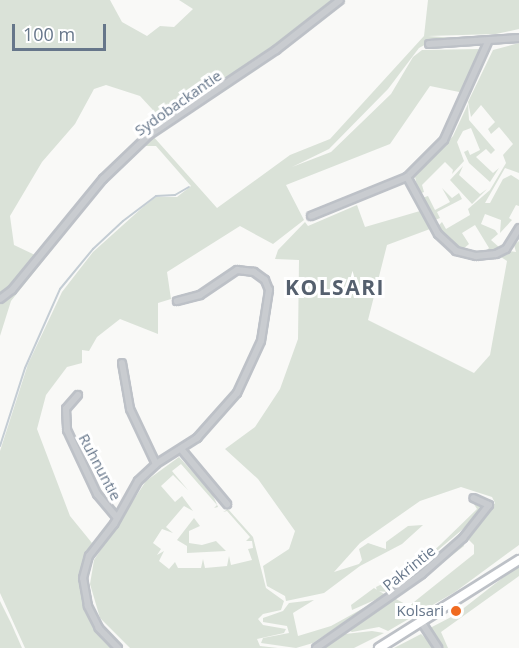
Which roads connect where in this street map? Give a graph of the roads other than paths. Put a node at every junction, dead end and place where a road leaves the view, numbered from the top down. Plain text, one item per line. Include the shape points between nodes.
1 (340, 0) edge
2 (519, 38) edge
3 (488, 42) junction
4 (429, 44) dead end
5 (407, 177) junction
6 (311, 216) dead end
7 (519, 228) edge
8 (0, 299) edge
9 (177, 301) dead end
10 (122, 363) dead end
11 (78, 395) dead end
12 (180, 449) junction
13 (156, 464) junction
14 (473, 498) dead end
15 (227, 504) dead end
16 (117, 518) junction
17 (519, 560) edge
18 (422, 622) junction
19 (118, 648) edge
20 (316, 648) edge
21 (379, 648) edge
22 (438, 648) edge

1 - 8 street, Sydobackantie via 276,50 149,135 103,179 12,290
2 - 3 street
3 - 4 street
3 - 5 street via 444,140
5 - 6 street
5 - 7 street via 438,234 456,251 476,256 496,254 506,249
9 - 12 street via 200,295 237,270 254,272 265,280 269,290 268,315 247,375 224,410
10 - 13 street via 130,409
11 - 16 street, Ruhnuntie via 68,404 67,430 97,494
12 - 13 street
12 - 15 street
13 - 16 street via 133,488
14 - 20 street, Pakrintie via 489,505 463,538 422,574
16 - 19 street via 88,556 83,578 94,620
17 - 18 main road
18 - 21 main road
18 - 22 street

